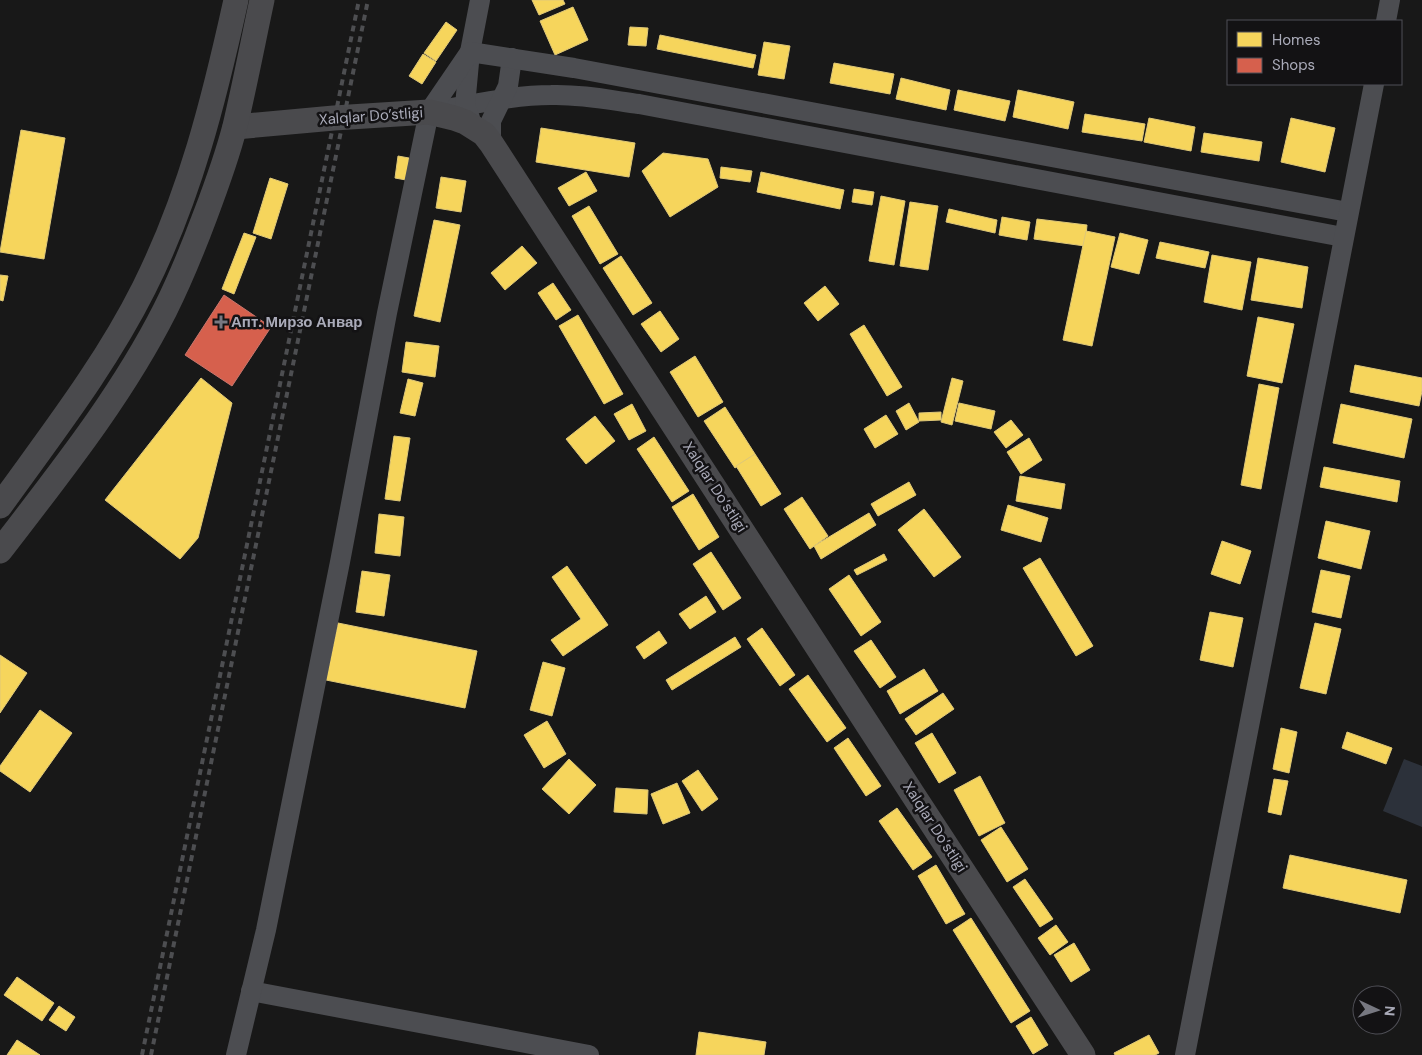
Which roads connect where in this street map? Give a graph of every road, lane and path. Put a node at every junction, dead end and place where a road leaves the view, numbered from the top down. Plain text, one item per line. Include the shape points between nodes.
1 (236, 0) edge
2 (262, 0) edge
3 (480, 0) edge
4 (1390, 0) edge
5 (1386, 20) edge
6 (470, 52) junction
7 (512, 58) junction
8 (1374, 85) edge
9 (500, 100) junction
10 (429, 112) junction
11 (477, 126) junction
12 (235, 127) junction
13 (1348, 212) junction
14 (1343, 237) junction
15 (0, 506) edge
16 (0, 551) edge
17 (251, 991) junction
18 (545, 1051) edge
19 (236, 1055) edge
20 (589, 1055) edge
21 (1083, 1055) edge
22 (1185, 1055) edge

1 - 15 main road via 195,162 148,280 92,377
2 - 12 main road
3 - 6 street
4 - 5 street
6 - 7 street
6 - 10 street
6 - 11 street
7 - 9 street via 508,86
7 - 13 street
8 - 13 street
9 - 11 street
9 - 11 street via 491,121
9 - 14 street via 552,95 639,104
10 - 11 main road, Xalqlar Do’stligi
10 - 12 main road, Xalqlar Do’stligi
10 - 17 street via 266,930
11 - 21 main road, Xalqlar Do’stligi
12 - 16 main road via 184,270 147,344 95,424
13 - 14 street
14 - 22 street
17 - 18 street
17 - 19 street
18 - 20 street

